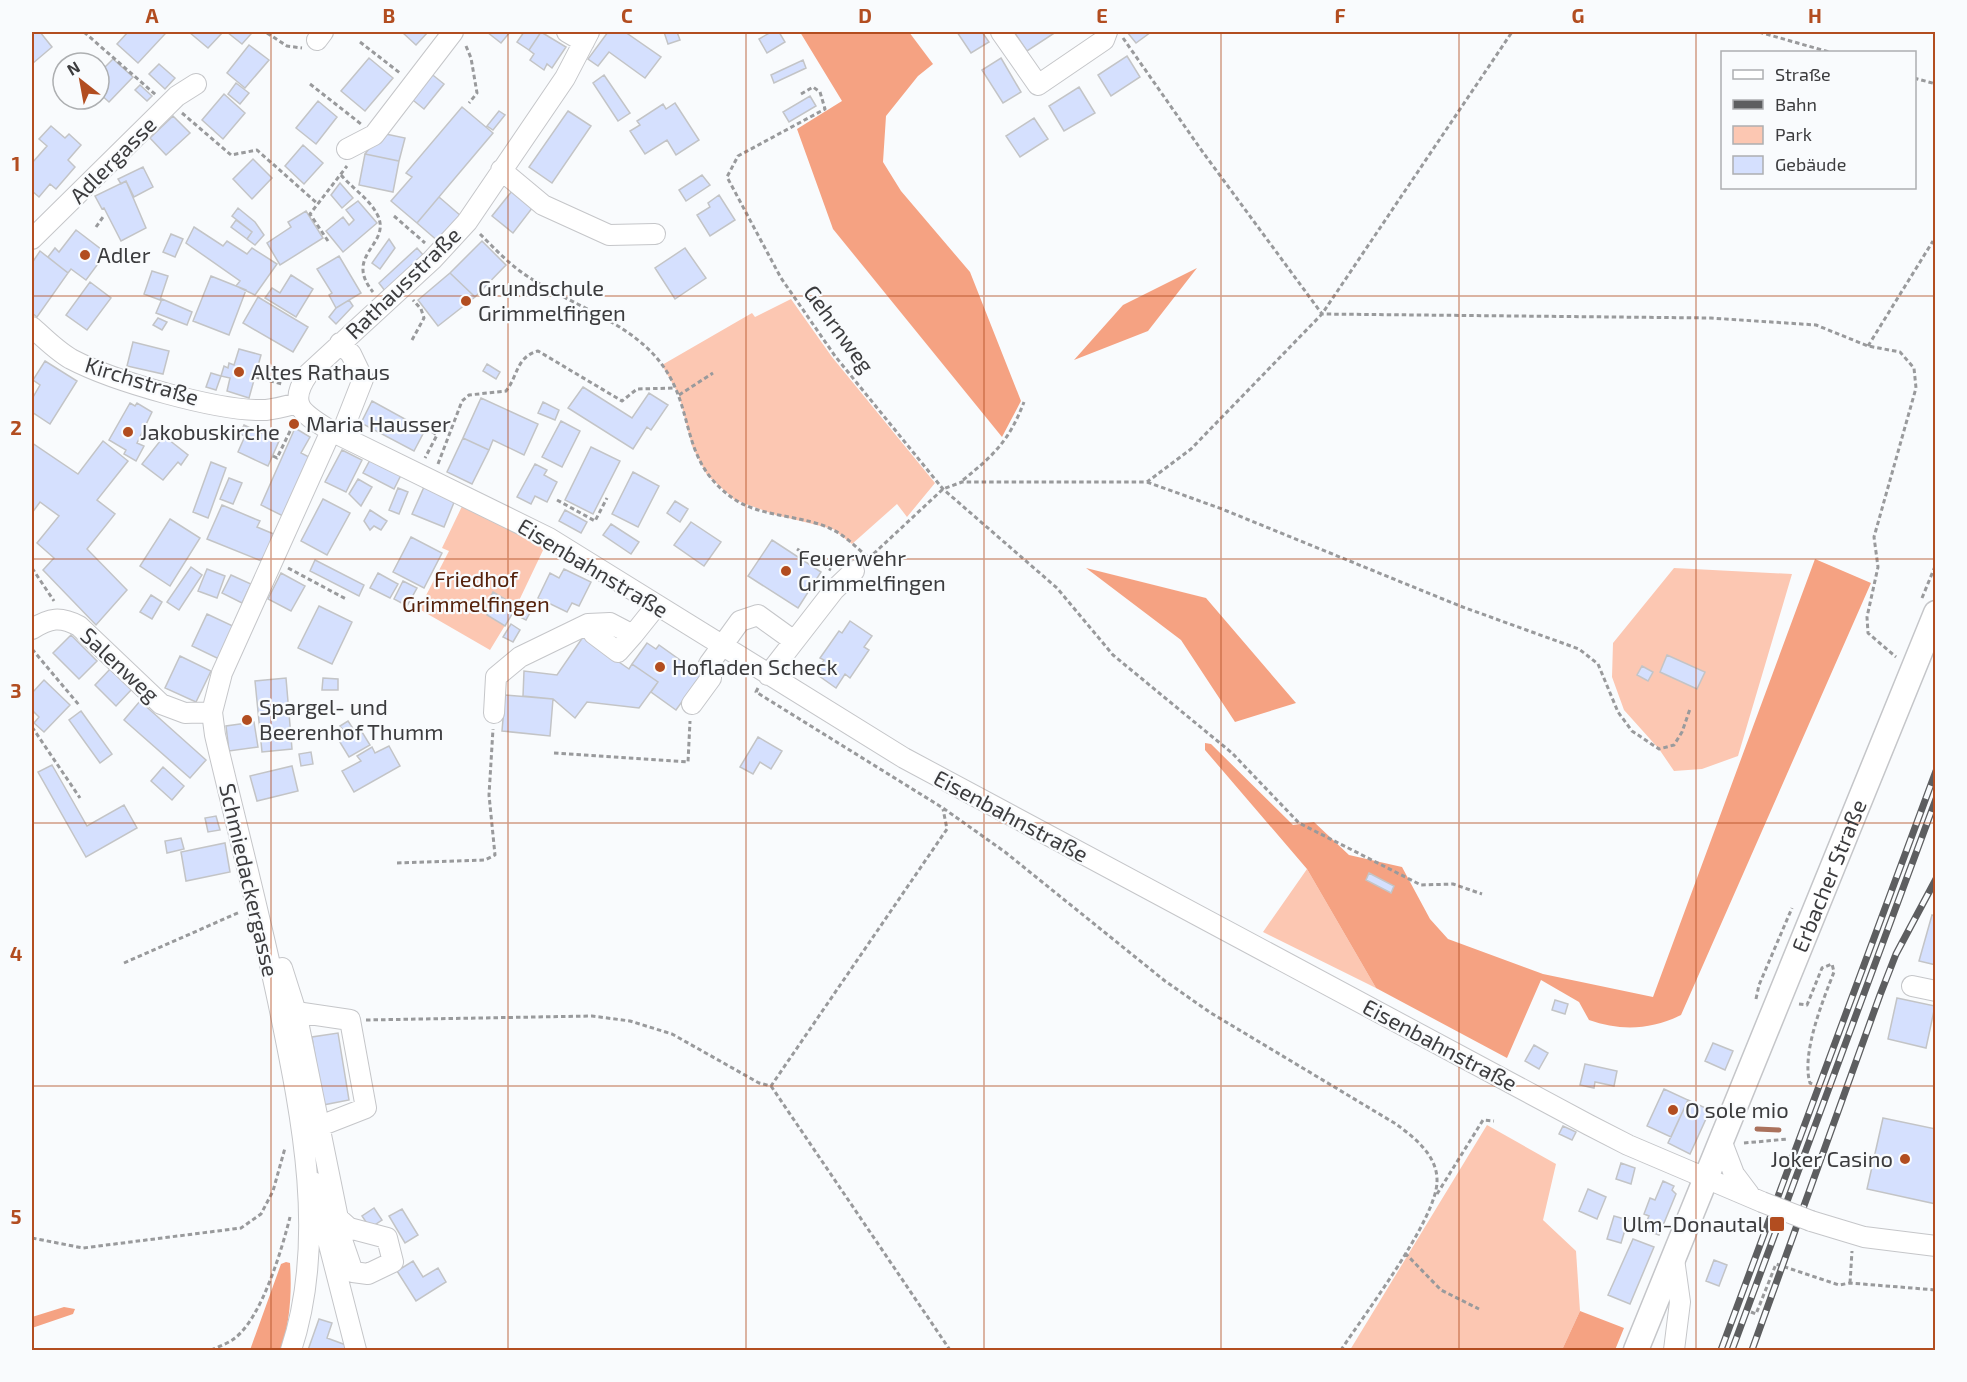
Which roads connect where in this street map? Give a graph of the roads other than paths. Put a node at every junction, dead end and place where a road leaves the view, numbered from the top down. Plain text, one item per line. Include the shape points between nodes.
1 (567, 32) edge
2 (1001, 32) edge
3 (1107, 32) edge
4 (459, 37) edge
5 (586, 37) edge
6 (196, 84) dead end
7 (347, 149) road end
8 (501, 170) junction
9 (655, 234) dead end
10 (32, 239) edge
11 (32, 327) edge
12 (340, 343) junction
13 (300, 407) junction
14 (336, 433) junction
15 (850, 575) road end
16 (657, 605) junction
17 (1935, 613) edge
18 (32, 629) edge
19 (794, 641) junction
20 (722, 646) junction
21 (768, 675) junction
22 (692, 704) road end
23 (212, 712) junction
24 (494, 713) road end
25 (265, 942) junction
26 (1912, 986) dead end
27 (1935, 990) edge
28 (296, 1012) junction
29 (320, 1126) junction
30 (1732, 1141) junction
31 (306, 1170) junction
32 (1705, 1178) junction
33 (1756, 1199) junction
34 (339, 1219) dead end
35 (1935, 1246) edge
36 (1674, 1258) junction
37 (291, 1350) edge
38 (356, 1350) edge
39 (1636, 1350) edge
40 (1674, 1350) edge

1 - 5 street
2 - 3 street via 1038,84 1104,40
4 - 7 street via 413,83 374,135
5 - 8 street, Rathausstraße via 565,78
6 - 10 street, Adlergasse via 177,96
8 - 9 street via 543,205 609,235
8 - 12 street, Rathausstraße via 467,222 438,254
11 - 13 street, Kirchstraße via 69,357 96,371 232,407
12 - 13 street, Rathausstraße via 308,374 299,389
12 - 14 street, Schmiedackergasse via 351,354 363,380
13 - 14 street
14 - 16 street, Eisenbahnstraße via 549,538
14 - 23 street, Schmiedackergasse via 222,673
15 - 19 street
16 - 20 street, Eisenbahnstraße
16 - 24 street via 633,635 610,622 588,624 520,657 496,677
17 - 30 main road, Erbacher Straße
18 - 23 street, Salenweg via 63,618 79,626 161,704 185,713
19 - 20 street via 758,615 740,621
19 - 21 street
20 - 21 street, Eisenbahnstraße
20 - 22 street via 709,664 711,678
21 - 32 street, Eisenbahnstraße via 934,775 1628,1145
23 - 25 street, Schmiedackergasse
25 - 28 street via 278,955
25 - 31 street, Schmiedackergasse via 298,1100
26 - 27 street
28 - 29 street
28 - 29 street via 350,1020 366,1108
29 - 34 street
30 - 32 main road, Erbacher Straße
30 - 33 street via 1737,1179
31 - 37 street, Schmiedackergasse via 308,1268 301,1319
31 - 38 street via 315,1185
32 - 33 street, Eisenbahnstraße
32 - 36 main road, Erbacher Straße
33 - 35 street, Eisenbahnstraße, bridge via 1864,1237
36 - 39 main road, Erbacher Straße
36 - 40 street via 1680,1302

